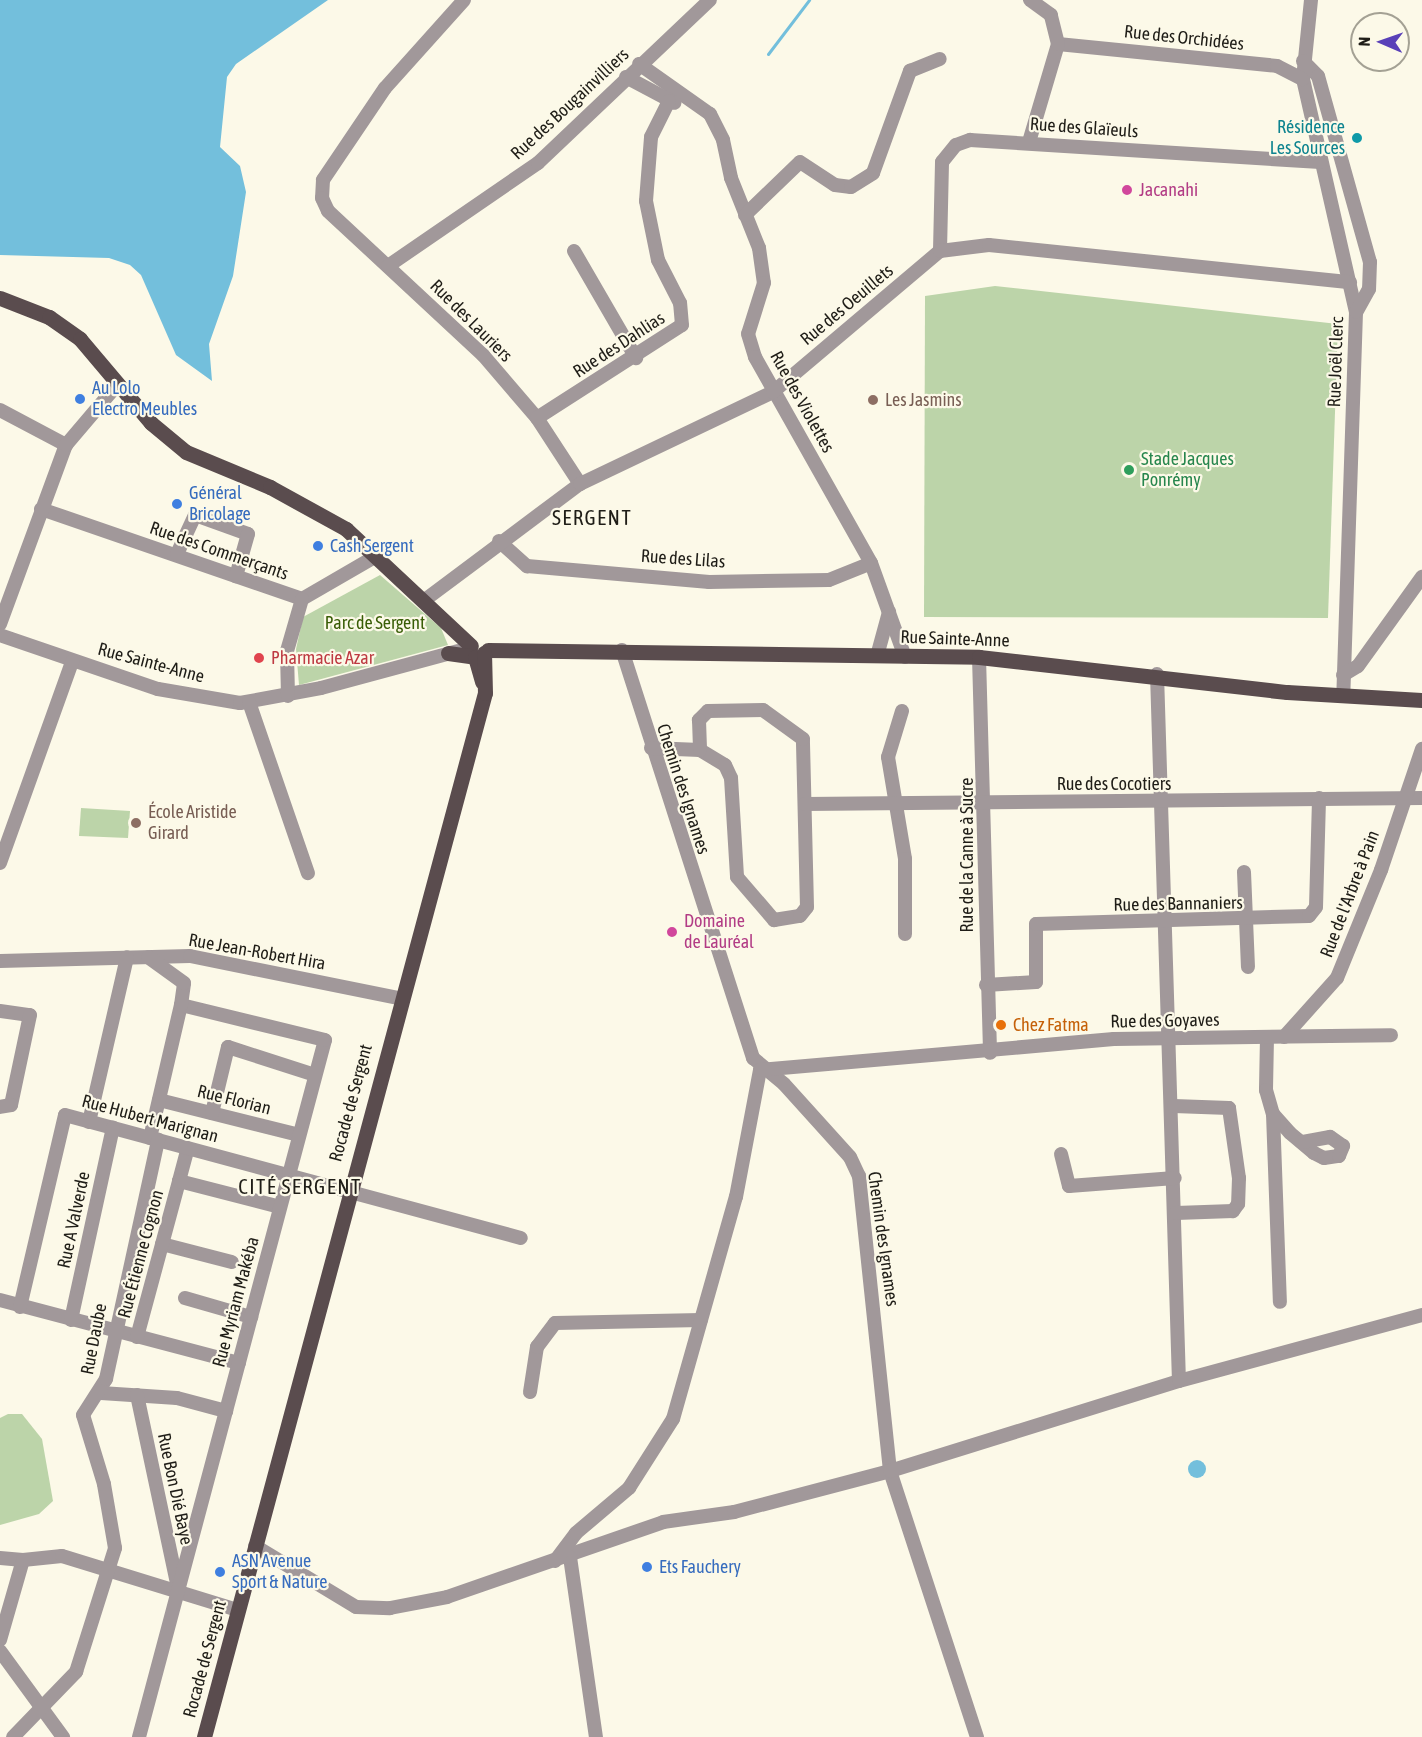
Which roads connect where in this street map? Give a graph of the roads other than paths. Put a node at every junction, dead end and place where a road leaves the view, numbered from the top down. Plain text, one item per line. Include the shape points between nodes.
1 (464, 0) edge
2 (710, 0) edge
3 (1030, 0) edge
4 (1311, 0) edge
5 (1058, 44) junction
6 (940, 59) dead end
7 (1303, 61) junction
8 (639, 64) junction
9 (626, 77) junction
10 (1303, 79) junction
11 (669, 101) junction
12 (695, 103) junction
13 (1029, 142) junction
14 (1320, 162) junction
15 (745, 215) junction
16 (574, 251) dead end
17 (940, 251) junction
18 (388, 266) junction
19 (1350, 282) junction
20 (0, 298) edge
21 (1356, 312) junction
22 (636, 358) junction
23 (118, 384) junction
24 (773, 392) junction
25 (0, 410) edge
26 (537, 418) junction
27 (66, 445) junction
28 (580, 484) junction
29 (41, 509) junction
30 (500, 542) junction
31 (177, 554) junction
32 (378, 555) junction
33 (871, 563) junction
34 (236, 576) junction
35 (1422, 577) edge
36 (302, 599) junction
37 (426, 599) junction
38 (889, 612) junction
39 (0, 624) edge
40 (0, 635) edge
41 (478, 650) junction
42 (622, 650) junction
43 (448, 653) joint
44 (877, 656) junction
45 (905, 657) junction
46 (979, 657) junction
47 (72, 662) junction
48 (1157, 674) junction
49 (1343, 675) junction
50 (288, 696) junction
51 (1343, 696) junction
52 (1422, 700) edge
53 (249, 702) junction
54 (902, 711) dead end
55 (651, 748) junction
56 (1422, 749) edge
57 (700, 750) junction
58 (1405, 796) junction
59 (1319, 798) junction
60 (1422, 798) edge
61 (1164, 802) junction
62 (985, 803) junction
63 (805, 804) junction
64 (896, 807) junction
65 (0, 863) edge
66 (1244, 872) dead end
67 (308, 873) dead end
68 (1246, 920) junction
69 (1163, 923) junction
70 (906, 934) dead end
71 (187, 956) junction
72 (127, 957) junction
73 (148, 957) junction
74 (0, 961) edge
75 (1248, 967) dead end
76 (184, 983) junction
77 (986, 985) junction
78 (399, 998) junction
79 (181, 1005) junction
80 (0, 1011) edge
81 (1391, 1035) dead end
82 (1267, 1037) junction
83 (1284, 1037) junction
84 (1168, 1039) junction
85 (990, 1053) junction
86 (760, 1070) junction
87 (315, 1075) junction
88 (159, 1100) junction
89 (1174, 1106) junction
90 (0, 1107) edge
91 (212, 1113) junction
92 (1273, 1114) junction
93 (89, 1122) junction
94 (113, 1128) junction
95 (299, 1135) junction
96 (154, 1139) junction
97 (1301, 1142) dead end
98 (188, 1148) junction
99 (1061, 1154) dead end
100 (289, 1175) junction
101 (1175, 1178) junction
102 (179, 1181) junction
103 (348, 1191) junction
104 (280, 1207) junction
105 (1176, 1213) junction
106 (521, 1238) dead end
107 (162, 1244) junction
108 (232, 1262) dead end
109 (185, 1298) dead end
110 (0, 1300) edge
111 (1280, 1302) dead end
112 (20, 1307) junction
113 (1422, 1315) edge
114 (251, 1317) junction
115 (71, 1320) junction
116 (701, 1320) junction
117 (113, 1331) junction
118 (138, 1337) junction
119 (239, 1363) junction
120 (1179, 1381) junction
121 (530, 1392) dead end
122 (101, 1393) junction
123 (137, 1395) junction
124 (226, 1411) junction
125 (890, 1471) junction
126 (255, 1546) junction
127 (570, 1557) junction
128 (0, 1558) edge
129 (23, 1560) junction
130 (555, 1561) junction
131 (105, 1570) junction
132 (178, 1590) junction
133 (238, 1610) junction
134 (0, 1640) edge
135 (0, 1651) edge
136 (39, 1708) junction
137 (14, 1737) edge
138 (63, 1737) edge
139 (139, 1737) edge
140 (204, 1737) edge
141 (596, 1737) edge
142 (976, 1737) edge

1 - 18 street, Rue des Lauriers via 385,88 323,180 322,198 328,211
2 - 8 street, Rue des Bougainvilliers
3 - 5 street via 1051,15
4 - 7 street, Rue Joël Clerc
5 - 10 street, Rue des Orchidées via 1277,66
5 - 13 street
6 - 15 street via 910,71 873,173 851,187 835,185 800,162
7 - 10 street, Rue Joël Clerc
7 - 21 street via 1318,76 1370,262 1369,289
8 - 9 street, Rue des Bougainvilliers
8 - 12 street, Rue des Violettes
9 - 11 street
9 - 18 street, Rue des Bougainvilliers via 538,163
10 - 14 street, Rue Joël Clerc
11 - 12 street
11 - 22 street, Rue des Dahlias via 651,137 646,201 658,260 680,303 682,325
12 - 15 street, Rue des Violettes via 710,114 723,140
13 - 14 street, Rue des Glaïeuls
13 - 17 street, Rue des Glaïeuls via 970,140 956,145 942,162
14 - 19 street, Rue Joël Clerc
15 - 24 street, Rue des Violettes via 759,248 764,283 748,334
16 - 22 street
17 - 19 street via 990,246
17 - 24 street, Rue des Oeuillets
18 - 26 street, Rue des Lauriers via 483,355
19 - 21 street, Rue Joël Clerc
20 - 23 main road via 49,317 80,339
21 - 49 street, Rue Joël Clerc
22 - 26 street, Rue des Dahlias
23 - 27 street
23 - 32 main road via 151,423 186,452 324,514
24 - 28 street, Rue des Oeuillets
24 - 33 street, Rue des Violettes
25 - 27 street
26 - 28 street, Rue des Lauriers
27 - 29 street
28 - 30 street, Rue des Oeuillets
29 - 31 street, Rue des Commerçants
29 - 39 street
30 - 33 street, Rue des Lilas via 527,566 709,582 829,580
30 - 37 street, Rue des Oeuillets
31 - 34 street, Rue des Commerçants
31 - 34 street via 195,515 248,534
32 - 36 street, Rue des Commerçants
32 - 37 main road
33 - 38 street, Rue des Violettes
34 - 36 street, Rue des Commerçants
35 - 49 street via 1358,666
36 - 50 street via 287,651
37 - 41 main road
38 - 44 street
38 - 45 street, Rue des Violettes
40 - 47 street, Rue Sainte-Anne
41 - 42 main road, Rue Sainte-Anne
41 - 43 main road, Rue Sainte-Anne
41 - 78 main road, Rocade de Sergent via 485,693
42 - 44 main road, Rue Sainte-Anne
42 - 55 street, Chemin des Ignames
43 - 50 street, Rue Sainte-Anne
44 - 45 main road, Rue Sainte-Anne
45 - 46 main road, Rue Sainte-Anne
46 - 48 main road, Rue Sainte-Anne
46 - 62 street, Rue de la Canne à Sucre
47 - 53 street, Rue Sainte-Anne via 191,697
47 - 65 street
48 - 51 main road, Rue Sainte-Anne
48 - 61 street
49 - 51 street, Rue Joël Clerc
50 - 53 street, Rue Sainte-Anne
51 - 52 main road, Rue Sainte-Anne
53 - 67 street
54 - 64 street via 888,757
55 - 57 street
55 - 86 street, Chemin des Ignames
56 - 58 street, Rue de l'Arbre à Pain
57 - 63 street via 699,720 705,712 770,712 803,739
57 - 63 street via 729,771 734,870 774,920 793,919 807,907
58 - 59 street, Rue des Cocotiers
58 - 60 street, Rue des Cocotiers
58 - 83 street, Rue de l'Arbre à Pain via 1337,978
59 - 61 street, Rue des Cocotiers
59 - 68 street, Rue des Bannaniers via 1314,912 1301,919
61 - 62 street, Rue des Cocotiers
61 - 69 street
62 - 64 street, Rue des Cocotiers
62 - 77 street, Rue de la Canne à Sucre
63 - 64 street, Rue des Cocotiers
64 - 70 street via 906,878
66 - 68 street
68 - 69 street, Rue des Bannaniers
68 - 75 street
69 - 77 street, Rue des Bannaniers via 1036,924 1036,982
69 - 84 street
71 - 73 street, Rue Jean-Robert Hira
71 - 76 street
71 - 78 street, Rue Jean-Robert Hira
72 - 73 street, Rue Jean-Robert Hira
72 - 74 street, Rue Jean-Robert Hira
72 - 93 street
73 - 76 street
76 - 79 street
77 - 85 street, Rue de la Canne à Sucre
78 - 103 main road, Rocade de Sergent
79 - 87 street, Rue Myriam Makéba via 325,1040
79 - 88 street, Rue Daube
80 - 90 street via 30,1015 11,1105
81 - 83 street, Rue des Goyaves
82 - 83 street, Rue des Goyaves
82 - 84 street, Rue des Goyaves
82 - 92 street via 1266,1090
84 - 85 street, Rue des Goyaves
84 - 89 street
85 - 86 street, Rue des Goyaves
86 - 116 street via 736,1197
86 - 125 street, Chemin des Ignames via 784,1084 850,1157 859,1176
87 - 91 street via 228,1047
87 - 95 street, Rue Myriam Makéba
88 - 91 street, Rue Florian
88 - 96 street, Rue Daube
89 - 101 street
89 - 105 street via 1229,1107 1239,1178 1236,1209
91 - 95 street, Rue Florian
92 - 97 street
92 - 111 street
93 - 94 street, Rue Hubert Marignan
93 - 112 street, Rue Hubert Marignan via 65,1114
94 - 96 street, Rue Hubert Marignan
94 - 115 street, Rue A Valverde
95 - 100 street, Rue Myriam Makéba
96 - 98 street, Rue Hubert Marignan
96 - 117 street, Rue Daube
98 - 100 street, Rue Hubert Marignan
98 - 102 street, Rue Étienne Cognon
99 - 101 street via 1070,1186
100 - 103 street, Rue Hubert Marignan
100 - 104 street, Rue Myriam Makéba
101 - 105 street
102 - 104 street, Rue Étienne Cognon
102 - 107 street, Rue Étienne Cognon
103 - 106 street, Rue Hubert Marignan
103 - 126 main road, Rocade de Sergent
104 - 114 street, Rue Myriam Makéba
105 - 120 street via 1173,1329
107 - 108 street
107 - 118 street, Rue Étienne Cognon
109 - 114 street
110 - 112 street
112 - 115 street
113 - 120 street
114 - 119 street, Rue Myriam Makéba
115 - 117 street
116 - 121 street via 555,1323 537,1347
116 - 130 street via 662,1440 629,1488 576,1533
117 - 118 street
117 - 122 street, Rue Daube
118 - 119 street
119 - 124 street, Rue Myriam Makéba
120 - 125 street
122 - 123 street
122 - 131 street, Rue Daube via 89,1400 83,1415 115,1548
123 - 124 street
123 - 132 street, Rue Bon Dié Baye
124 - 132 street, Rue Myriam Makéba
125 - 127 street via 734,1512 663,1522
125 - 142 street, Chemin des Ignames
126 - 130 street via 356,1607 390,1608 447,1597
126 - 133 main road, Rocade de Sergent
127 - 130 street
127 - 141 street
128 - 129 street
129 - 131 street via 62,1556
129 - 134 street
131 - 132 street
131 - 136 street, Rue Daube via 76,1672
132 - 133 street
132 - 139 street, Rue Myriam Makéba
133 - 140 main road, Rocade de Sergent
135 - 136 street
136 - 137 street, Rue Daube
136 - 138 street

